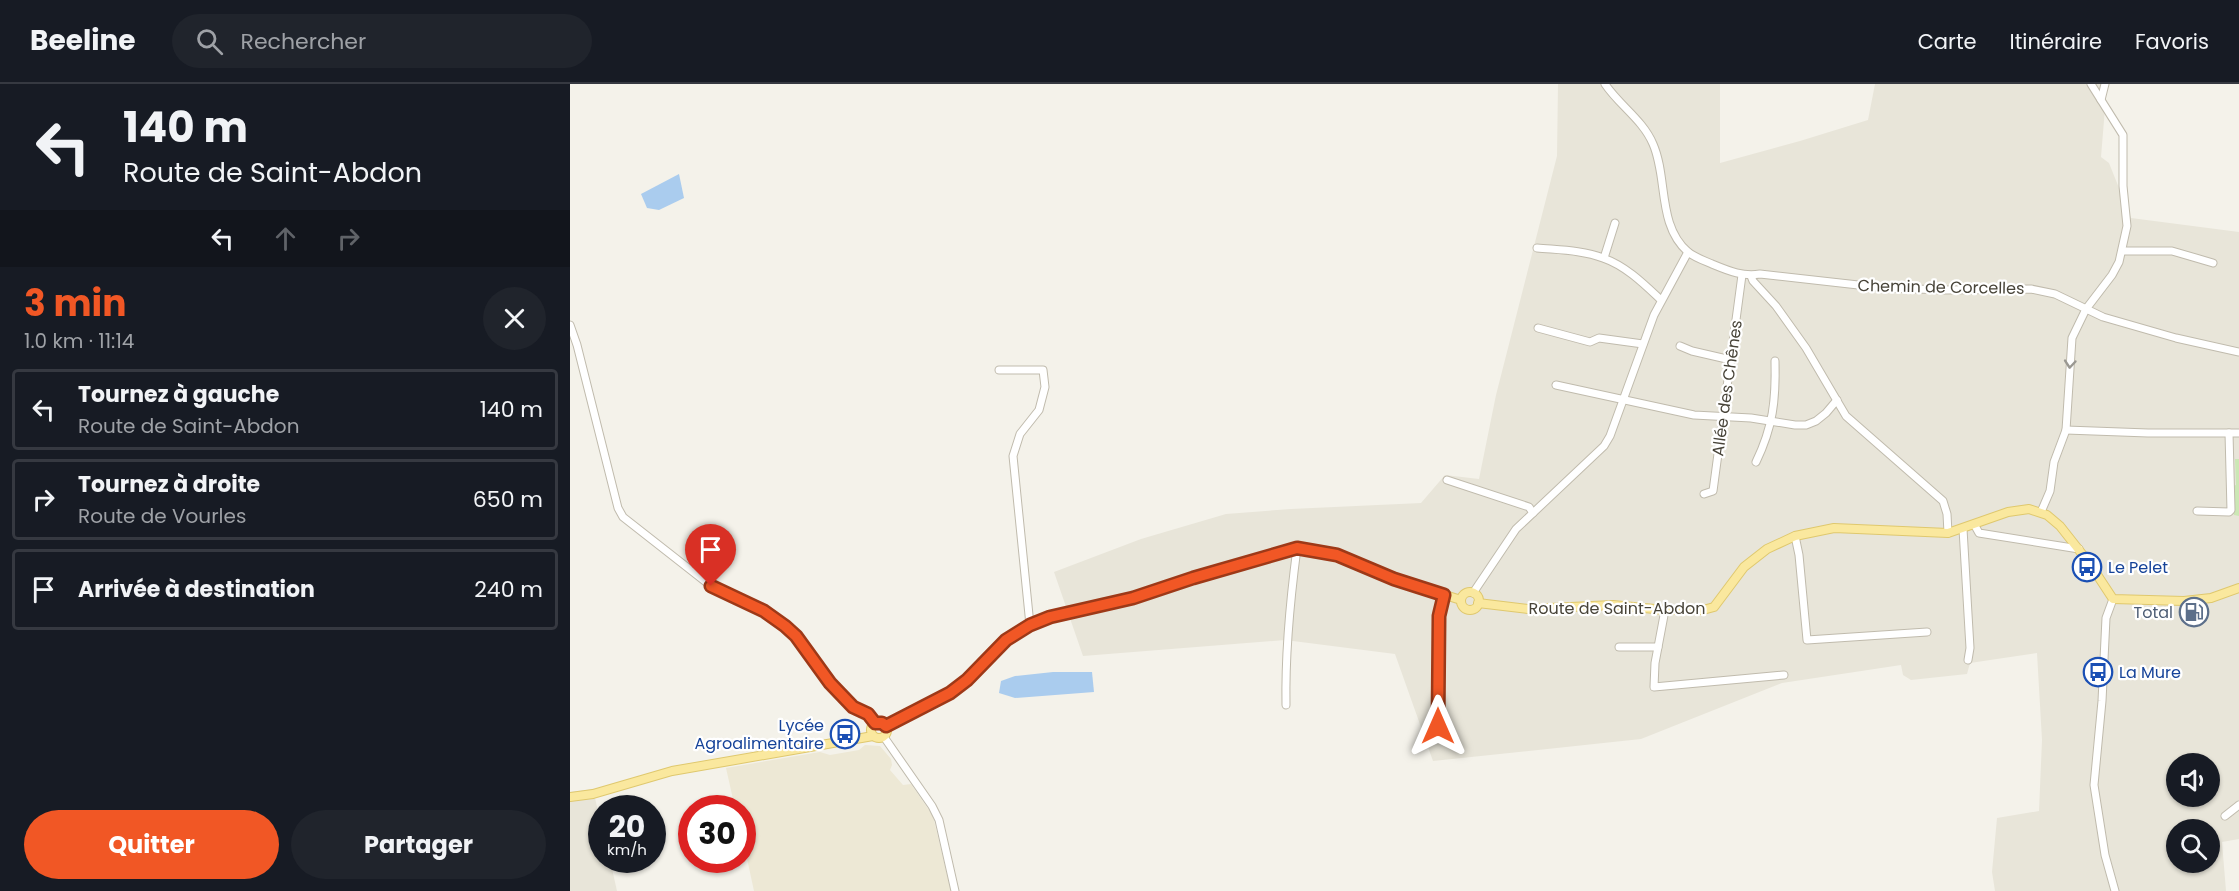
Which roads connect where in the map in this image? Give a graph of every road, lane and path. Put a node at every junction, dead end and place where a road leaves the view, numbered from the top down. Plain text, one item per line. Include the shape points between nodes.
1 (1605, 84) edge
2 (2091, 84) edge
3 (2105, 84) edge
4 (2101, 99) junction
5 (1615, 223) dead end
6 (1537, 248) dead end
7 (2123, 251) junction
8 (1688, 252) junction
9 (1604, 258) junction
10 (2213, 263) dead end
11 (1742, 275) junction
12 (1751, 276) junction
13 (1661, 300) junction
14 (2086, 309) junction
15 (570, 326) edge
16 (1538, 328) dead end
17 (1643, 344) junction
18 (1680, 346) dead end
19 (2239, 352) edge
20 (1731, 360) junction
21 (1775, 361) dead end
22 (999, 370) dead end
23 (1556, 385) dead end
24 (1624, 398) junction
25 (1837, 400) junction
26 (1724, 417) junction
27 (1772, 420) junction
28 (2066, 430) junction
29 (2229, 433) junction
30 (2239, 433) edge
31 (1756, 462) dead end
32 (1447, 480) dead end
33 (1704, 494) dead end
34 (2196, 511) dead end
35 (2041, 512) junction
36 (1533, 513) junction
37 (1974, 524) junction
38 (1963, 529) junction
39 (1948, 533) junction
40 (1795, 536) junction
41 (1297, 548) junction
42 (2079, 549) junction
43 (2239, 588) edge
44 (1473, 593) junction
45 (1444, 595) junction
46 (2113, 599) junction
47 (1461, 600) junction
48 (1478, 603) junction
49 (1665, 610) junction
50 (1030, 625) junction
51 (1927, 633) dead end
52 (1619, 647) dead end
53 (1658, 647) junction
54 (1968, 660) dead end
55 (1784, 675) dead end
56 (1286, 705) dead end
57 (875, 723) junction
58 (886, 726) junction
59 (873, 736) junction
60 (884, 737) junction
61 (1434, 739) dead end
62 (570, 797) edge
63 (2239, 805) edge
64 (2225, 816) dead end
65 (955, 891) edge
66 (2115, 891) edge

1 - 8 street via 1652,141 1668,217
2 - 4 street
3 - 4 street
4 - 7 street via 2123,135 2127,226
5 - 9 street
6 - 9 street
7 - 10 street via 2172,251
7 - 14 street via 2112,275
8 - 11 street, Chemin de Corcelles
8 - 13 street
9 - 13 street via 1631,272
11 - 12 street, Chemin de Corcelles
11 - 20 street, Allée des Chênes
12 - 14 street, Chemin de Corcelles via 1885,288 2031,289 2055,294
12 - 25 street via 1806,348
13 - 17 street
14 - 19 street, Chemin de Corcelles via 2159,333
14 -> 28 street via 2072,338
15 - 57 street via 623,517 711,586 764,611 785,626 830,683
16 - 17 street via 1590,342 1599,338
17 - 24 street
18 - 20 street
20 - 26 street, Allée des Chênes
21 - 27 street
22 - 50 street via 1043,370 1045,387 1040,410 1020,434 1013,456
23 - 24 street
24 - 26 street via 1694,415
24 - 36 street via 1604,446
25 - 27 street via 1826,413 1806,425
25 - 39 street via 1846,416 1943,501
26 - 27 street
26 - 33 street, Allée des Chênes via 1713,491
27 - 31 street
28 - 29 street
28 - 35 street
29 - 30 street
29 - 34 street via 2231,510
32 - 36 street via 1529,507
35 - 37 main road, Route de Saint-Abdon via 2016,510
35 - 42 main road via 2060,526
36 - 44 street via 1516,529
37 - 38 main road, Route de Saint-Abdon
37 - 42 street via 1979,533
38 - 39 main road, Route de Saint-Abdon
38 - 54 street
39 - 40 main road, Route de Saint-Abdon via 1834,528
40 - 49 main road, Route de Saint-Abdon via 1767,549 1744,567 1714,607
40 - 51 street via 1807,640
41 - 45 main road via 1337,555
41 - 50 main road
41 - 56 street via 1287,624
42 - 46 main road
43 - 46 main road via 2211,598 2184,601
44 - 47 main road via 1465,593
44 - 48 main road
45 - 47 main road
45 - 61 street via 1439,616 1438,726
46 - 66 street via 2106,618 2094,785
47 - 48 main road via 1467,609
48 - 49 main road, Route de Saint-Abdon via 1528,609 1613,605
49 - 53 street
50 - 58 main road via 1006,640 950,693
52 - 53 street
53 - 55 street via 1654,687
57 - 58 main road
57 - 59 main road via 870,729
58 - 60 main road
59 - 60 main road
59 - 62 main road via 672,771
60 - 65 street via 939,820
63 - 64 street

